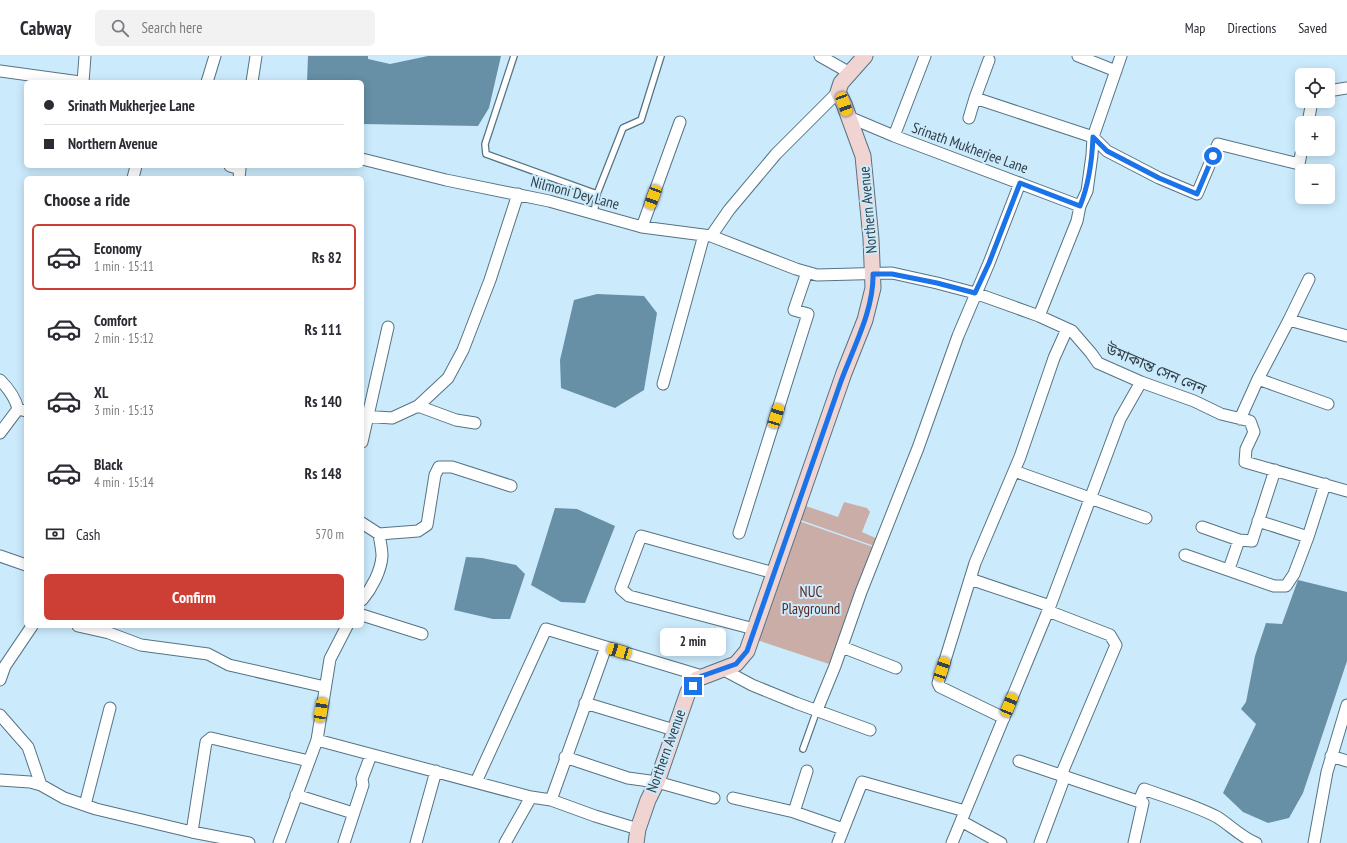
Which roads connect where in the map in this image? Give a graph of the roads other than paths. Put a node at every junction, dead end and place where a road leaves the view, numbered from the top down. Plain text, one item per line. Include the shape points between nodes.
1 (86, 56) edge
2 (215, 56) edge
3 (256, 56) edge
4 (514, 56) edge
5 (661, 56) edge
6 (820, 56) edge
7 (865, 56) edge
8 (924, 56) edge
9 (1078, 56) edge
10 (1122, 56) edge
11 (989, 60) dead end
12 (0, 71) edge
13 (1116, 71) junction
14 (850, 73) junction
15 (66, 80) edge
16 (81, 80) edge
17 (208, 80) edge
18 (252, 80) edge
19 (1347, 88) edge
20 (1335, 90) edge
21 (838, 92) junction
22 (975, 98) junction
23 (849, 117) junction
24 (969, 118) dead end
25 (680, 122) dead end
26 (894, 136) junction
27 (1093, 137) junction
28 (1301, 156) edge
29 (364, 160) edge
30 (1020, 183) junction
31 (518, 194) junction
32 (597, 194) junction
33 (1080, 206) junction
34 (594, 214) junction
35 (642, 226) junction
36 (708, 236) junction
37 (807, 272) junction
38 (873, 274) junction
39 (1309, 280) dead end
40 (975, 293) junction
41 (1039, 316) junction
42 (1289, 320) junction
43 (388, 327) dead end
44 (1067, 329) junction
45 (1347, 336) edge
46 (1258, 379) junction
47 (0, 380) edge
48 (1141, 382) junction
49 (663, 384) dead end
50 (1328, 404) dead end
51 (418, 406) junction
52 (22, 410) edge
53 (365, 416) edge
54 (1240, 418) junction
55 (476, 423) dead end
56 (0, 433) edge
57 (1014, 470) junction
58 (1275, 470) junction
59 (1325, 484) junction
60 (511, 486) dead end
61 (1347, 491) edge
62 (1090, 498) junction
63 (1146, 518) dead end
64 (1258, 521) junction
65 (364, 524) edge
66 (1202, 527) dead end
67 (739, 533) dead end
68 (379, 534) junction
69 (1308, 537) junction
70 (1238, 540) junction
71 (1185, 555) dead end
72 (0, 556) edge
73 (24, 564) edge
74 (1229, 570) junction
75 (774, 573) junction
76 (970, 579) junction
77 (364, 598) edge
78 (1049, 609) junction
79 (364, 616) edge
80 (31, 628) edge
81 (87, 628) edge
82 (344, 628) edge
83 (754, 629) junction
84 (422, 634) dead end
85 (606, 647) junction
86 (842, 647) junction
87 (896, 668) dead end
88 (722, 669) junction
89 (702, 676) junction
90 (0, 680) edge
91 (325, 687) junction
92 (585, 704) junction
93 (1347, 705) edge
94 (110, 708) dead end
95 (817, 710) junction
96 (0, 715) edge
97 (1004, 718) junction
98 (674, 730) junction
99 (870, 730) dead end
100 (316, 740) junction
101 (803, 749) dead end
102 (371, 754) junction
103 (1331, 756) junction
104 (565, 757) junction
105 (309, 761) junction
106 (1019, 761) dead end
107 (1347, 761) edge
108 (436, 771) junction
109 (807, 771) dead end
110 (1063, 776) junction
111 (0, 780) edge
112 (476, 782) junction
113 (657, 782) junction
114 (41, 785) junction
115 (296, 795) junction
116 (531, 797) junction
117 (714, 798) dead end
118 (733, 798) dead end
119 (551, 800) junction
120 (1139, 801) junction
121 (85, 805) junction
122 (965, 811) junction
123 (794, 812) junction
124 (354, 813) junction
125 (961, 821) junction
126 (844, 829) junction
127 (192, 832) junction
128 (637, 836) edge
129 (249, 843) edge
130 (279, 843) edge
131 (344, 843) edge
132 (416, 843) edge
133 (505, 843) edge
134 (838, 843) edge
135 (952, 843) edge
136 (1001, 843) edge
137 (1040, 843) edge
138 (1134, 843) edge
139 (1256, 843) edge
140 (1314, 843) edge

1 - 16 street
2 - 17 street
3 - 18 street
4 - 32 lane via 485,144 486,154
5 - 32 lane via 641,120 623,128
6 - 14 street
7 - 14 street
8 - 26 street
9 - 13 street
10 - 13 street
11 - 22 street, Srinath Mukherjee Lane
12 - 15 street
13 - 27 street
14 - 21 street via 841,83
19 - 20 street
21 - 23 street, Northern Avenue
21 - 36 street via 776,154
22 - 24 street, Srinath Mukherjee Lane
22 - 27 street
23 - 26 street, Srinath Mukherjee Lane
23 - 38 street, Northern Avenue via 863,156
25 - 35 street
26 - 30 street, Srinath Mukherjee Lane
27 - 28 street via 1107,151 1197,194 1218,144 1299,164
27 - 33 street via 1087,191
29 - 31 street, Nilmoni Dey Lane via 446,180
30 - 33 street, Srinath Mukherjee Lane
30 - 40 street
31 - 34 street, Nilmoni Dey Lane
31 - 51 street via 490,280 463,350 448,378
32 - 34 lane
33 - 41 street via 1077,222
34 - 35 street, Nilmoni Dey Lane
35 - 36 street, Nilmoni Dey Lane
36 - 37 street, Nilmoni Dey Lane
36 - 49 street
37 - 38 street, Nilmoni Dey Lane via 817,275
37 - 67 street via 794,310 808,314
38 - 40 street, উমাকান্ত সেন লেন via 892,274
38 - 75 street, Northern Avenue via 873,288 865,320
39 - 42 street
40 - 41 street, উমাকান্ত সেন লেন
40 - 86 street
41 - 44 street, উমাকান্ত সেন লেন
42 - 45 street
42 - 46 street
43 - 53 street
44 - 48 street, উমাকান্ত সেন লেন via 1072,331 1098,363
44 - 57 street
46 - 50 street
46 - 54 street
47 - 52 street
48 - 54 street, উমাকান্ত সেন লেন via 1194,401 1221,414
48 - 62 street via 1120,418
51 - 53 street via 392,418
51 - 55 street via 456,420
52 - 56 street
54 - 58 street, উমাকান্ত সেন লেন via 1250,421 1254,432 1246,449 1245,462
57 - 62 street
57 - 76 street
58 - 59 street, উমাকান্ত সেন লেন
58 - 64 street
59 - 61 street, উমাকান্ত সেন লেন
59 - 69 street
60 - 68 street via 452,467 439,467 435,475 427,525 418,531
62 - 63 street
62 - 78 street
64 - 69 street
64 - 70 street via 1252,542
65 - 68 street
66 - 70 street
68 - 77 street via 382,556 377,574
69 - 74 street via 1294,574 1286,586 1274,586
70 - 74 street
71 - 74 street
72 - 73 street
75 - 83 street, Northern Avenue
75 - 83 street via 641,536 621,589 629,596
76 - 78 street
76 - 97 street via 938,685
78 - 97 street
78 - 110 street via 1110,635 1116,645
79 - 84 street
80 - 90 street via 5,666
81 - 91 street via 141,645 208,654 228,665
82 - 91 street via 330,659
83 - 88 street, Northern Avenue via 747,651 736,664
85 - 89 street
85 - 92 street
85 - 112 street via 546,629
86 - 87 street
86 - 95 street
88 - 89 street, Northern Avenue
88 - 95 street via 752,685
89 - 98 street, Northern Avenue via 688,692
91 - 100 street
92 - 98 street
92 - 104 street
93 - 103 street
94 - 121 street
95 - 99 street
95 - 101 lane
96 - 114 street via 28,747
97 - 122 street
98 - 113 street, Northern Avenue
100 - 102 street
100 - 105 street
102 - 108 street
102 - 124 street
103 - 107 street
103 - 140 street
104 - 113 street via 628,778
104 - 119 street
105 - 115 street
105 - 127 street via 211,738 206,742
106 - 110 street
108 - 112 street
108 - 132 street
109 - 123 street
110 - 120 street
110 - 137 street
111 - 114 street
112 - 116 street
113 - 117 street
113 - 128 street, Northern Avenue via 648,800
114 - 121 street via 64,798
115 - 124 street
115 - 130 street
116 - 119 street
116 - 133 street
118 - 123 street
119 - 128 street via 595,816
120 - 138 street via 1143,803
120 - 139 street via 1144,789 1217,818
121 - 127 street
122 - 125 street
122 - 126 street via 862,782
123 - 126 street
124 - 131 street
125 - 135 street
125 - 136 street
126 - 134 street
127 - 129 street

